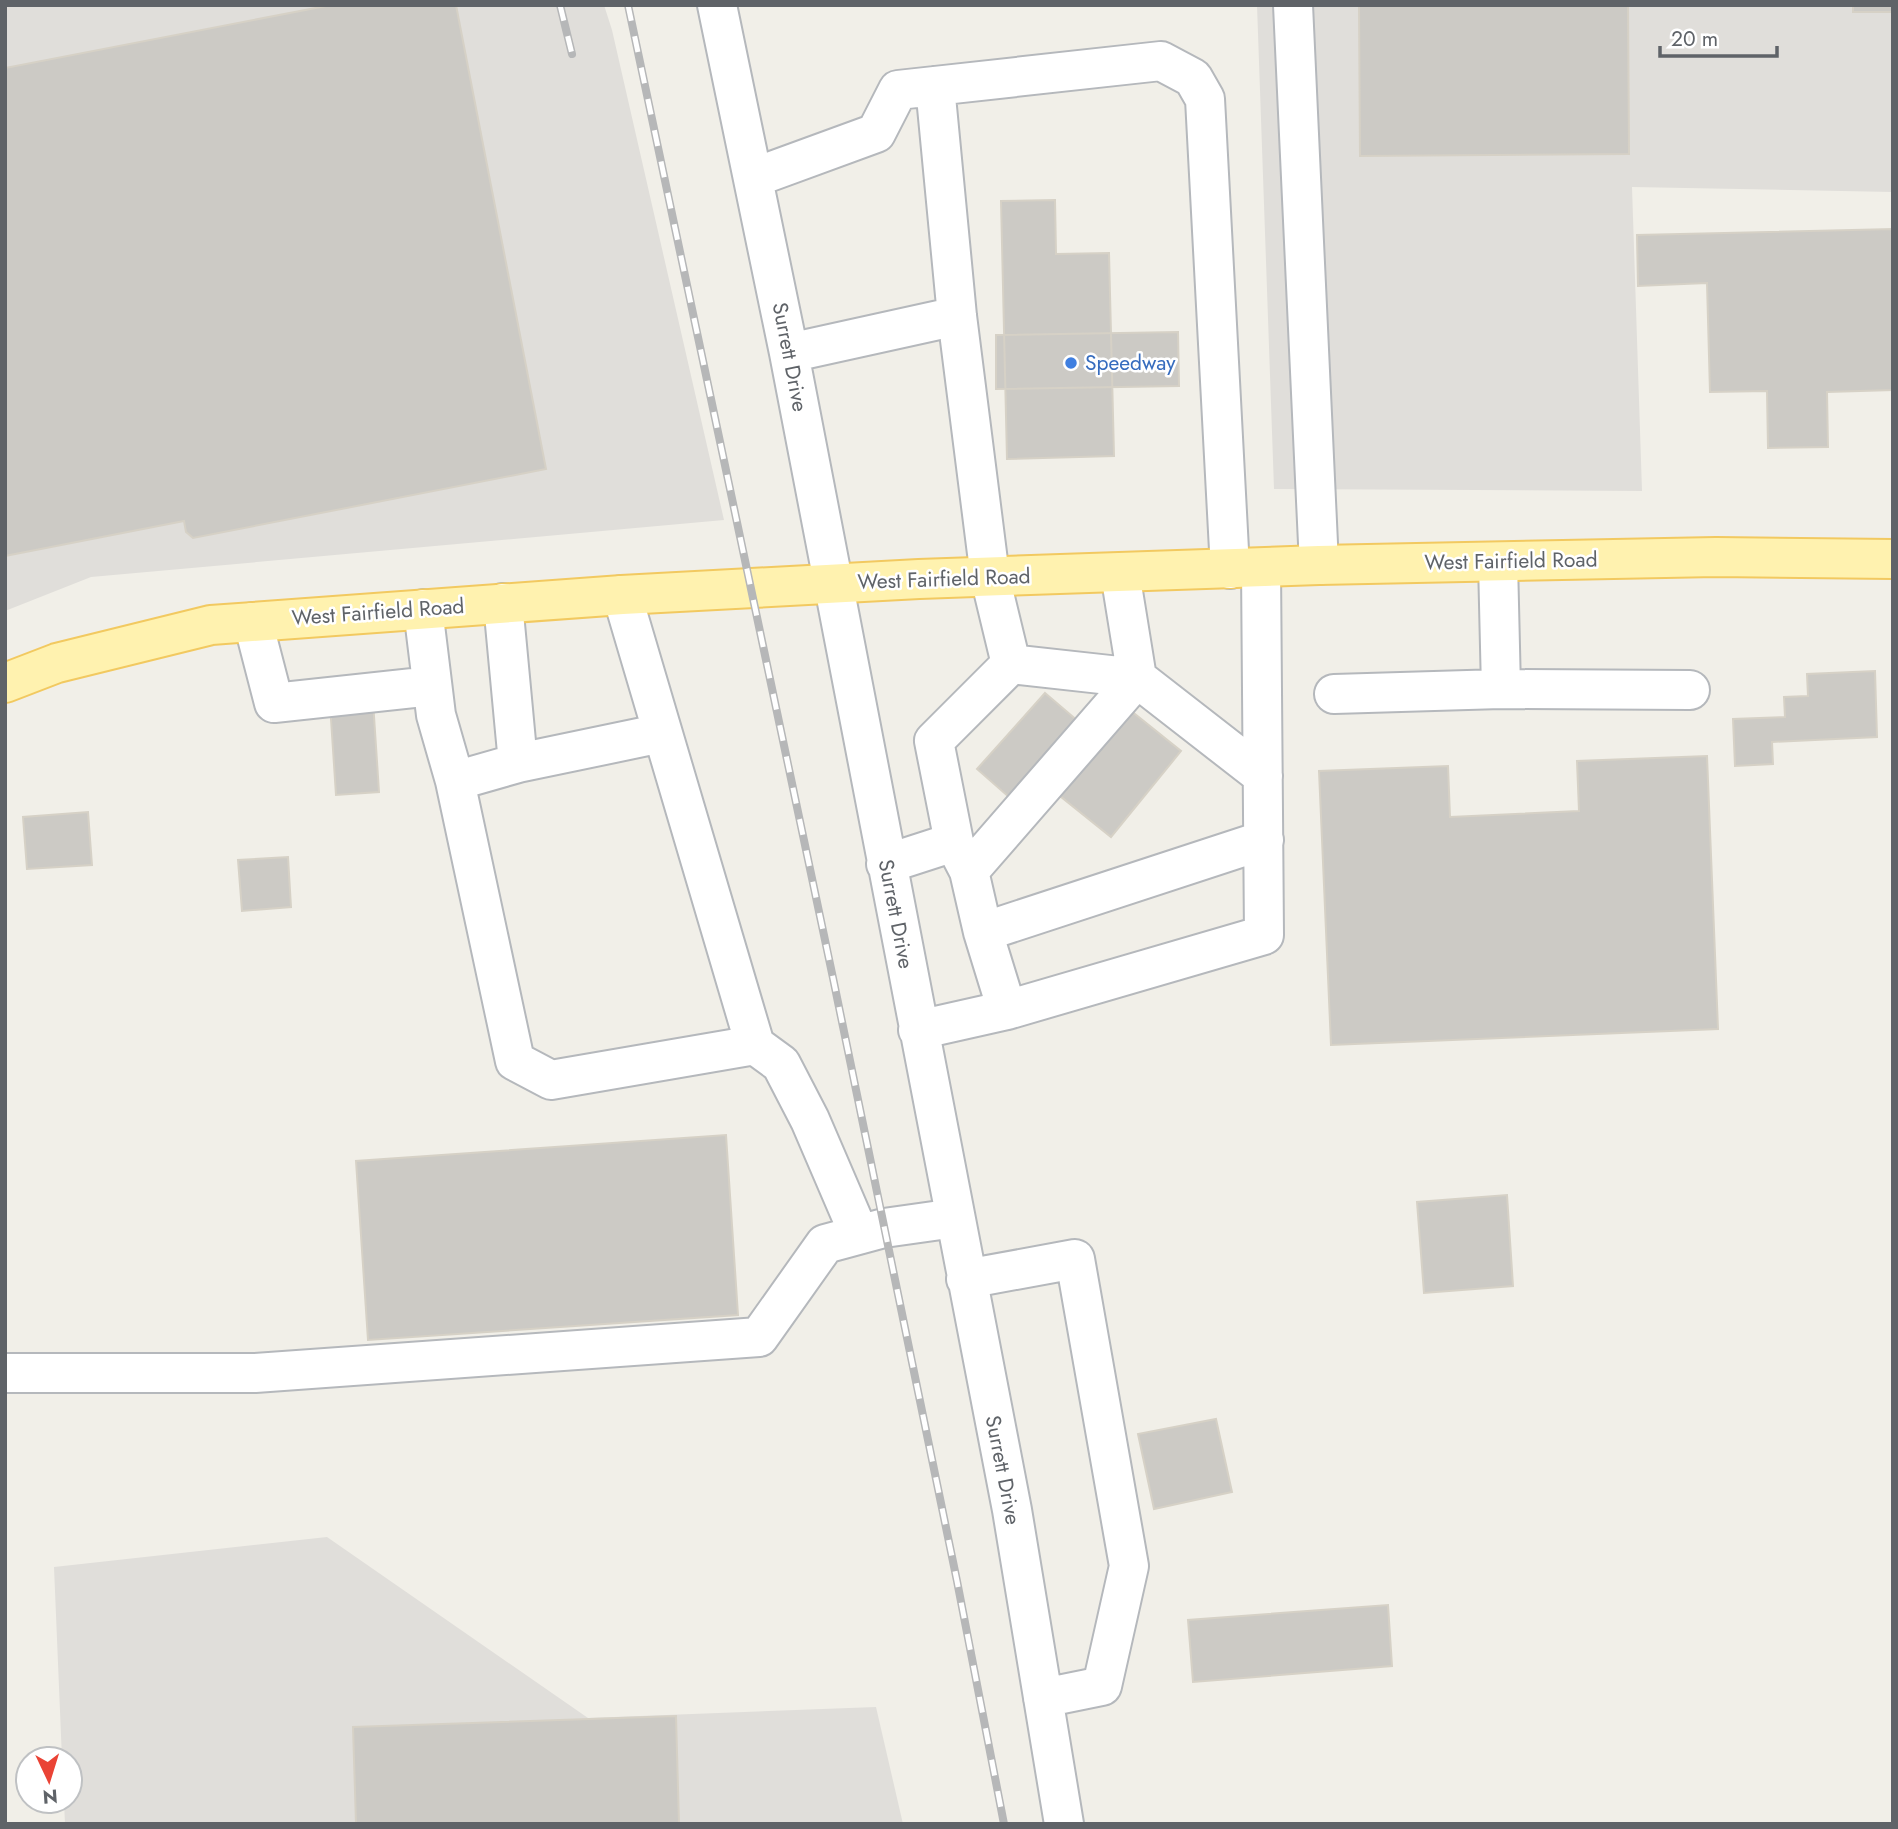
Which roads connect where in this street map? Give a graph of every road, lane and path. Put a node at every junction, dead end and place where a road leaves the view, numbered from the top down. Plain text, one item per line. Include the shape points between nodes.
1 (717, 5) edge
2 (1293, 5) edge
3 (935, 86) junction
4 (753, 178) junction
5 (957, 316) junction
6 (789, 353) junction
7 (1893, 559) edge
8 (1498, 562) junction
9 (1319, 565) junction
10 (1246, 568) junction
11 (1120, 573) junction
12 (990, 577) junction
13 (835, 584) junction
14 (622, 595) junction
15 (503, 603) junction
16 (423, 609) junction
17 (253, 622) junction
18 (1011, 664) junction
19 (1137, 678) junction
20 (5, 683) edge
21 (432, 686) junction
22 (1501, 689) junction
23 (1690, 690) dead end
24 (1334, 694) dead end
25 (662, 733) junction
26 (518, 763) junction
27 (1263, 776) junction
28 (455, 780) junction
29 (1264, 840) junction
30 (962, 857) junction
31 (886, 864) junction
32 (983, 932) junction
33 (1007, 1010) junction
34 (918, 1030) junction
35 (755, 1045) junction
36 (955, 1218) junction
37 (859, 1234) junction
38 (966, 1279) junction
39 (5, 1373) edge
40 (1043, 1698) junction
41 (1064, 1824) edge

1 - 4 street, Surrett Drive
2 - 9 street
3 - 4 street via 898,90 876,133
3 - 5 street
3 - 10 street via 1161,61 1193,78 1205,99
4 - 6 street, Surrett Drive
5 - 6 street
5 - 12 street
6 - 13 street, Surrett Drive
7 - 8 main road, West Fairfield Road
8 - 9 main road, West Fairfield Road
8 - 22 street
9 - 10 main road, West Fairfield Road
10 - 11 main road, West Fairfield Road
10 - 27 street
11 - 12 main road, West Fairfield Road
11 - 19 street
12 - 13 main road, West Fairfield Road
12 - 18 street
13 - 14 main road, West Fairfield Road
13 - 31 street, Surrett Drive
14 - 15 main road, West Fairfield Road
14 - 25 street
15 - 16 main road, West Fairfield Road
15 - 26 street
16 - 17 main road, West Fairfield Road
16 - 21 street
17 - 20 main road, West Fairfield Road via 211,625 57,663
17 - 21 street via 274,703
18 - 19 street
18 - 30 street via 934,741
19 - 27 street
19 - 30 street
21 - 28 street
22 - 23 street
22 - 24 street
25 - 26 street
25 - 35 street
26 - 28 street
27 - 29 street
28 - 35 street via 515,1061 551,1080
29 - 32 street
29 - 33 street via 1264,934
30 - 31 street
30 - 32 street
31 - 34 street, Surrett Drive
32 - 33 street
33 - 34 street
34 - 36 street, Surrett Drive
35 - 37 street via 781,1064
36 - 37 street
36 - 38 street, Surrett Drive
37 - 39 street via 825,1244 759,1337 255,1373
38 - 40 street, Surrett Drive
38 - 40 street via 1075,1259 1129,1566 1102,1686
40 - 41 street, Surrett Drive

